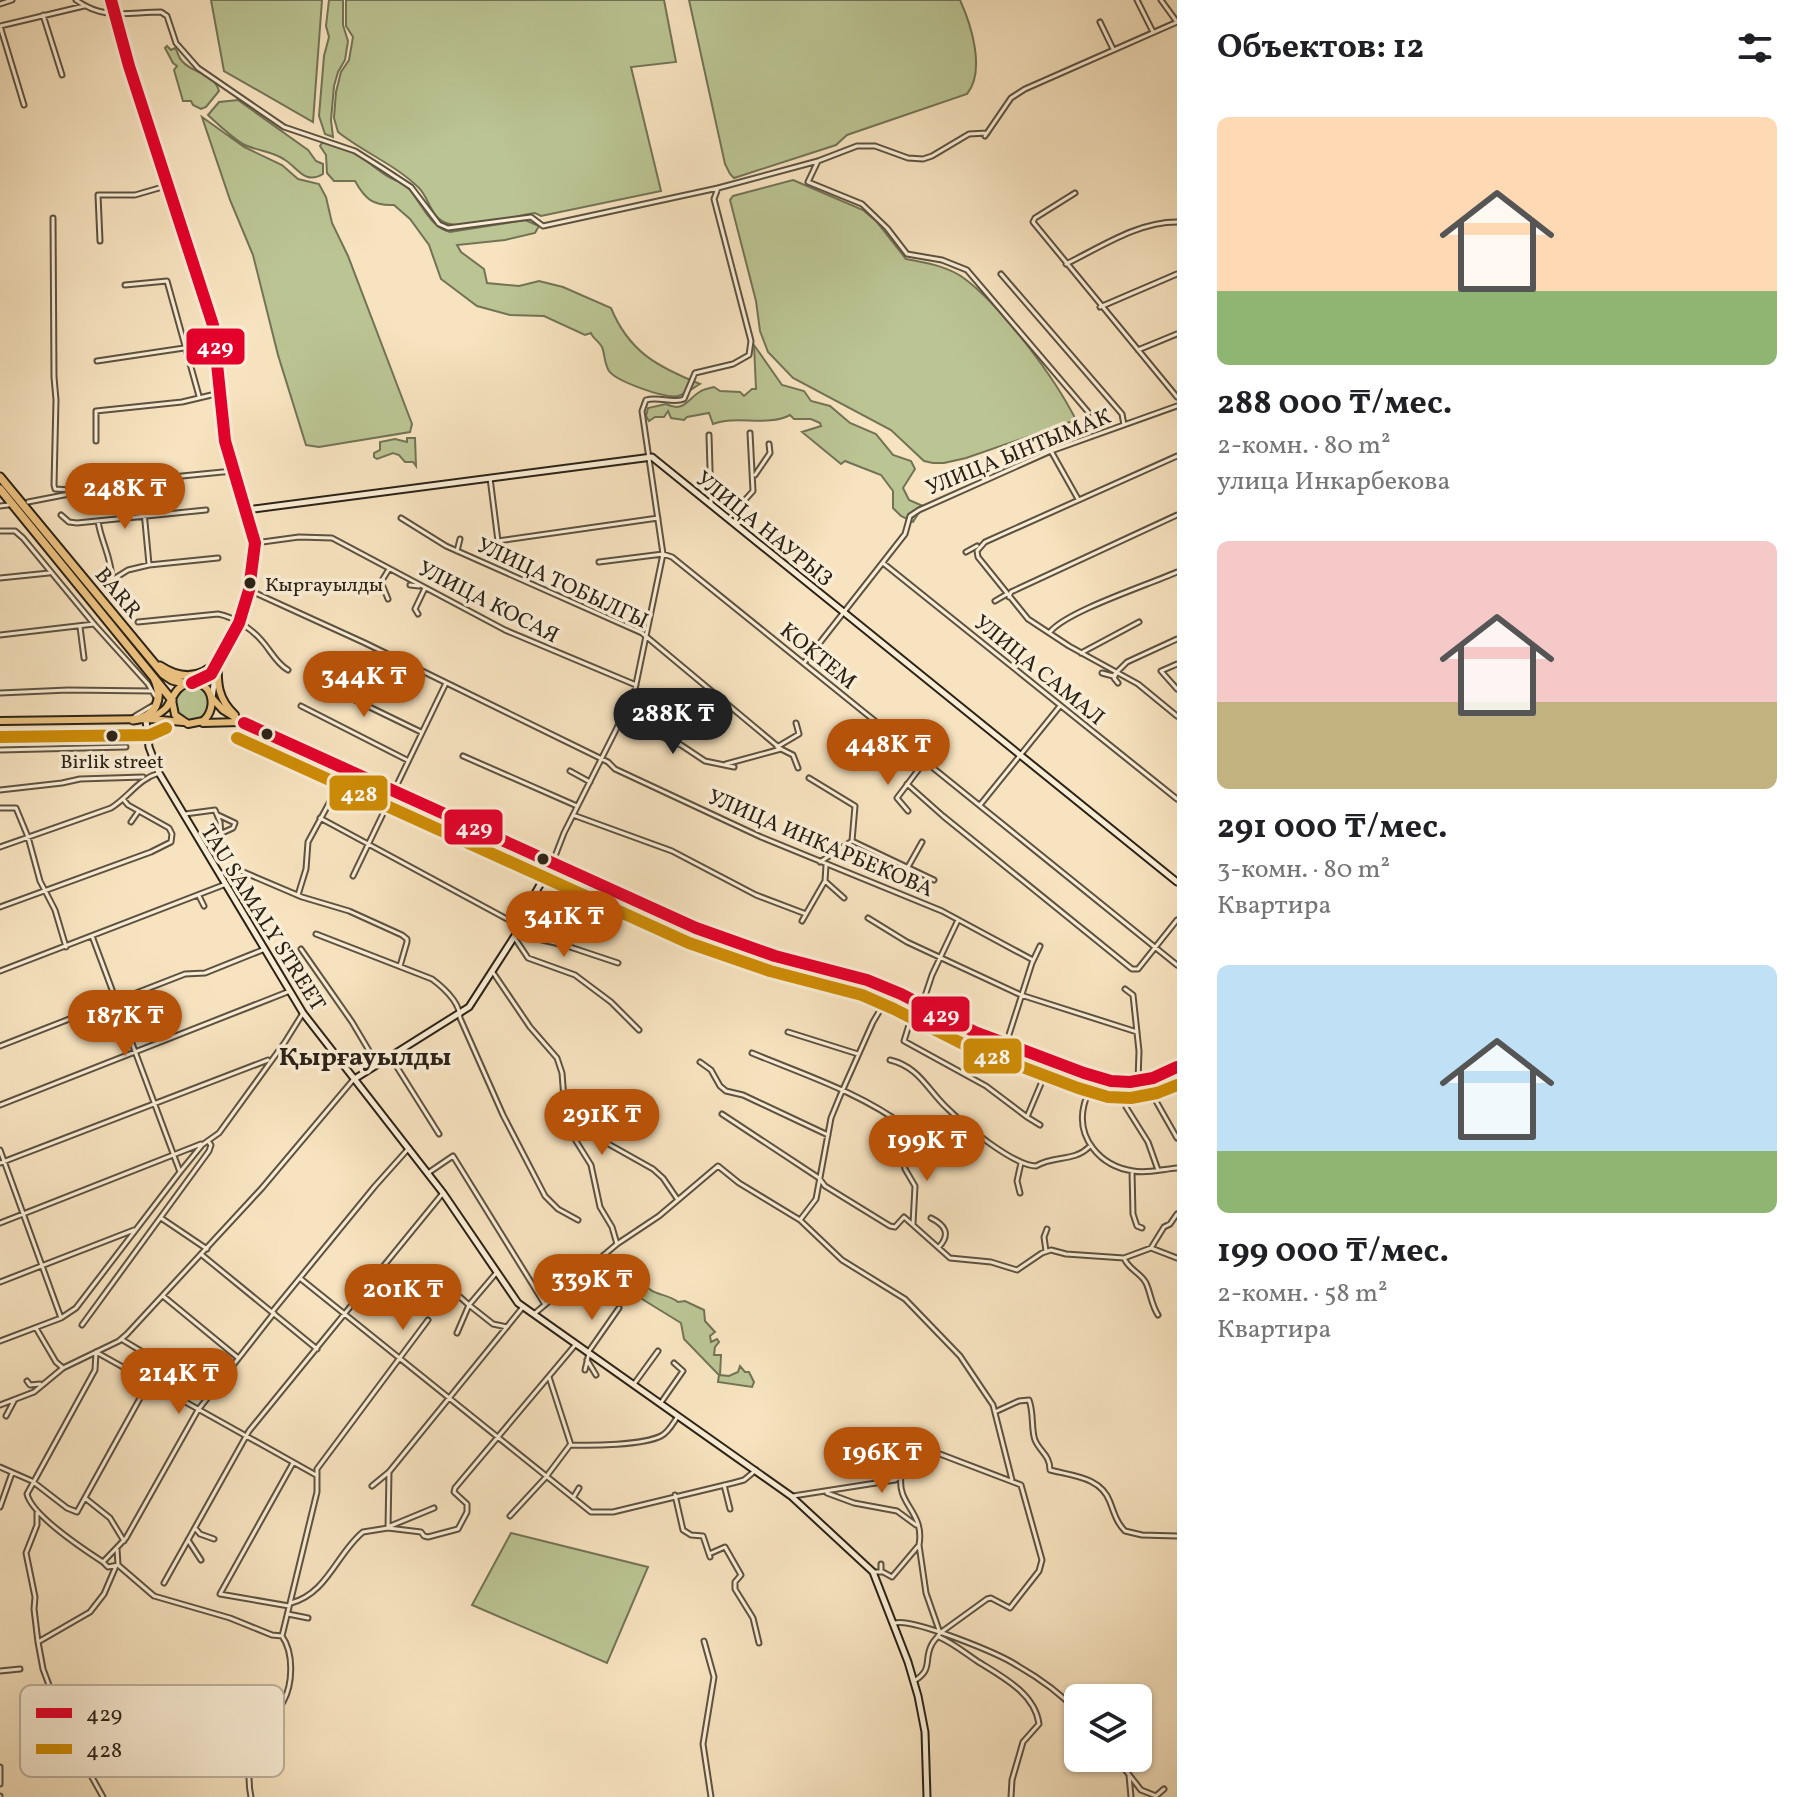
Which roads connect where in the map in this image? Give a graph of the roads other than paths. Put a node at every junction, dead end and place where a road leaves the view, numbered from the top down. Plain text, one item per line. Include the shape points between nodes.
1 (12, 0) edge
2 (76, 0) edge
3 (111, 0) edge
4 (1137, 0) edge
5 (1161, 0) edge
6 (0, 4) edge
7 (84, 6) junction
8 (43, 15) junction
9 (116, 16) junction
10 (1100, 22) dead end
11 (1177, 22) edge
12 (0, 26) edge
13 (1153, 32) junction
14 (1113, 49) junction
15 (62, 75) dead end
16 (24, 105) dead end
17 (818, 161) junction
18 (166, 186) junction
19 (718, 188) junction
20 (1075, 193) dead end
21 (53, 218) dead end
22 (1177, 222) edge
23 (100, 241) dead end
24 (1066, 264) junction
25 (1001, 274) dead end
26 (1177, 274) edge
27 (125, 285) dead end
28 (1100, 307) junction
29 (1177, 334) edge
30 (184, 348) junction
31 (1138, 350) junction
32 (97, 361) dead end
33 (220, 393) junction
34 (199, 396) junction
35 (1177, 396) edge
36 (1177, 406) edge
37 (1089, 413) dead end
38 (1124, 425) junction
39 (750, 433) dead end
40 (709, 435) dead end
41 (96, 441) dead end
42 (769, 444) dead end
43 (1051, 451) junction
44 (648, 456) junction
45 (1177, 456) edge
46 (233, 471) junction
47 (0, 477) edge
48 (490, 477) junction
49 (754, 479) junction
50 (141, 480) junction
51 (0, 489) edge
52 (88, 491) junction
53 (1078, 499) junction
54 (28, 502) dead end
55 (8, 505) dead end
56 (711, 505) junction
57 (0, 506) edge
58 (206, 510) dead end
59 (246, 510) junction
60 (61, 515) dead end
61 (1177, 515) edge
62 (145, 516) junction
63 (401, 518) dead end
64 (658, 518) junction
65 (728, 519) junction
66 (98, 521) junction
67 (0, 531) edge
68 (460, 539) dead end
69 (255, 543) junction
70 (983, 543) junction
71 (457, 551) junction
72 (966, 552) dead end
73 (663, 554) junction
74 (218, 558) dead end
75 (599, 562) dead end
76 (883, 563) junction
77 (149, 565) junction
78 (389, 569) junction
79 (1177, 572) edge
80 (49, 573) junction
81 (0, 578) edge
82 (410, 585) dead end
83 (424, 587) junction
84 (249, 590) junction
85 (1008, 595) junction
86 (388, 599) dead end
87 (995, 601) dead end
88 (844, 612) junction
89 (418, 614) dead end
90 (138, 622) dead end
91 (1139, 622) dead end
92 (239, 623) junction
93 (94, 624) junction
94 (80, 627) junction
95 (1050, 632) junction
96 (0, 635) edge
97 (645, 635) junction
98 (1177, 639) edge
99 (654, 643) junction
100 (642, 653) junction
101 (1081, 653) junction
102 (84, 658) dead end
103 (151, 658) junction
104 (218, 661) junction
105 (804, 663) junction
106 (1177, 664) edge
107 (288, 670) dead end
108 (151, 673) junction
109 (1102, 673) dead end
110 (1116, 673) junction
111 (318, 682) dead end
112 (446, 683) junction
113 (1118, 683) dead end
114 (190, 684) junction
115 (636, 685) junction
116 (1177, 689) edge
117 (154, 692) junction
118 (0, 693) edge
119 (212, 698) junction
120 (172, 700) junction
121 (1060, 705) junction
122 (301, 706) dead end
123 (1177, 716) edge
124 (133, 720) junction
125 (151, 720) junction
126 (622, 720) junction
127 (0, 721) edge
128 (183, 722) junction
129 (198, 723) junction
130 (244, 723) junction
131 (796, 723) dead end
132 (421, 732) junction
133 (126, 747) dead end
134 (779, 748) junction
135 (0, 750) edge
136 (1021, 755) junction
137 (463, 756) dead end
138 (407, 760) junction
139 (602, 760) junction
140 (925, 761) junction
141 (723, 765) junction
142 (734, 767) dead end
143 (798, 768) dead end
144 (347, 770) junction
145 (570, 771) dead end
146 (159, 773) junction
147 (143, 777) junction
148 (809, 778) dead end
149 (590, 782) junction
150 (907, 784) junction
151 (0, 790) edge
152 (392, 791) junction
153 (123, 799) junction
154 (1177, 799) edge
155 (980, 805) junction
156 (577, 806) junction
157 (0, 808) edge
158 (908, 811) dead end
159 (138, 812) junction
160 (182, 814) junction
161 (218, 815) junction
162 (573, 815) junction
163 (320, 818) junction
164 (131, 822) dead end
165 (222, 833) junction
166 (28, 837) junction
167 (852, 841) junction
168 (922, 842) dead end
169 (367, 844) junction
170 (0, 847) edge
171 (226, 850) dead end
172 (820, 862) junction
173 (552, 864) junction
174 (826, 865) junction
175 (908, 867) junction
176 (220, 874) junction
177 (353, 876) dead end
178 (934, 880) dead end
179 (825, 881) junction
180 (1177, 882) edge
181 (226, 884) junction
182 (44, 891) junction
183 (298, 895) junction
184 (199, 896) junction
185 (844, 898) dead end
186 (204, 906) dead end
187 (0, 907) edge
188 (806, 914) junction
189 (868, 918) dead end
190 (958, 920) junction
191 (1177, 920) edge
192 (520, 921) junction
193 (802, 921) dead end
194 (316, 934) dead end
195 (515, 935) junction
196 (92, 936) junction
197 (1040, 946) dead end
198 (1154, 946) junction
199 (66, 947) junction
200 (265, 949) junction
201 (301, 949) dead end
202 (941, 959) junction
203 (1033, 960) junction
204 (618, 963) dead end
205 (1177, 965) edge
206 (400, 966) junction
207 (0, 971) edge
208 (491, 971) junction
209 (1125, 989) dead end
210 (892, 990) junction
211 (290, 991) junction
212 (1021, 995) junction
213 (117, 1000) junction
214 (919, 1003) junction
215 (303, 1013) junction
216 (460, 1013) junction
217 (639, 1030) dead end
218 (788, 1032) dead end
219 (1137, 1032) junction
220 (1006, 1044) junction
221 (0, 1046) edge
222 (137, 1053) junction
223 (752, 1053) dead end
224 (858, 1054) junction
225 (390, 1056) junction
226 (271, 1058) junction
227 (890, 1060) dead end
228 (1051, 1060) junction
229 (700, 1062) dead end
230 (377, 1064) junction
231 (1177, 1067) edge
232 (1098, 1077) junction
233 (356, 1078) junction
234 (1141, 1081) junction
235 (1125, 1082) junction
236 (843, 1090) junction
237 (155, 1104) junction
238 (0, 1105) edge
239 (722, 1114) dead end
240 (1027, 1117) junction
241 (564, 1119) junction
242 (1040, 1125) dead end
243 (439, 1134) dead end
244 (828, 1135) junction
245 (1177, 1138) edge
246 (206, 1142) junction
247 (899, 1142) junction
248 (941, 1142) dead end
249 (1089, 1147) junction
250 (409, 1148) junction
251 (0, 1150) edge
252 (173, 1156) junction
253 (2, 1162) edge
254 (1021, 1163) junction
255 (1177, 1168) edge
256 (1158, 1170) junction
257 (1132, 1171) junction
258 (180, 1172) junction
259 (428, 1173) junction
260 (819, 1178) junction
261 (443, 1193) junction
262 (1020, 1193) dead end
263 (678, 1200) junction
264 (23, 1214) junction
265 (1177, 1216) edge
266 (161, 1218) junction
267 (931, 1218) dead end
268 (578, 1220) dead end
269 (800, 1220) junction
270 (0, 1223) edge
271 (913, 1224) junction
272 (137, 1228) junction
273 (1142, 1228) dead end
274 (1047, 1229) dead end
275 (617, 1244) junction
276 (939, 1247) junction
277 (1151, 1248) junction
278 (207, 1249) junction
279 (1046, 1251) junction
280 (202, 1255) junction
281 (1124, 1258) junction
282 (1177, 1258) edge
283 (42, 1266) junction
284 (382, 1268) junction
285 (497, 1272) junction
286 (301, 1279) junction
287 (0, 1282) edge
288 (444, 1283) dead end
289 (163, 1296) junction
290 (421, 1299) dead end
291 (544, 1303) junction
292 (469, 1305) junction
293 (523, 1307) junction
294 (619, 1308) dead end
295 (273, 1313) junction
296 (346, 1314) junction
297 (534, 1314) junction
298 (1158, 1315) dead end
299 (61, 1318) junction
300 (428, 1320) dead end
301 (82, 1325) dead end
302 (35, 1327) junction
303 (507, 1327) junction
304 (457, 1333) dead end
305 (121, 1339) junction
306 (0, 1341) edge
307 (576, 1344) junction
308 (317, 1349) junction
309 (658, 1351) dead end
310 (96, 1352) junction
311 (588, 1355) junction
312 (238, 1357) junction
313 (400, 1359) junction
314 (674, 1363) dead end
315 (63, 1368) junction
316 (585, 1370) dead end
317 (596, 1375) dead end
318 (203, 1377) dead end
319 (548, 1377) junction
320 (27, 1381) dead end
321 (149, 1382) junction
322 (44, 1383) junction
323 (634, 1384) junction
324 (448, 1399) junction
325 (14, 1401) junction
326 (660, 1404) junction
327 (0, 1405) edge
328 (198, 1410) junction
329 (996, 1411) junction
330 (6, 1416) dead end
331 (678, 1416) junction
332 (246, 1436) junction
333 (496, 1438) junction
334 (571, 1445) junction
335 (293, 1463) junction
336 (0, 1467) edge
337 (756, 1470) junction
338 (389, 1472) junction
339 (12, 1473) junction
340 (317, 1476) junction
341 (546, 1477) junction
342 (901, 1477) junction
343 (1012, 1480) junction
344 (32, 1481) junction
345 (724, 1485) junction
346 (372, 1486) dead end
347 (579, 1488) dead end
348 (824, 1492) junction
349 (675, 1495) junction
350 (791, 1496) junction
351 (85, 1498) junction
352 (573, 1498) junction
353 (0, 1507) edge
354 (434, 1508) dead end
355 (730, 1509) dead end
356 (37, 1511) junction
357 (510, 1516) dead end
358 (388, 1527) junction
359 (195, 1528) junction
360 (918, 1528) junction
361 (1177, 1536) edge
362 (214, 1539) dead end
363 (188, 1540) junction
364 (124, 1541) junction
365 (919, 1545) junction
366 (118, 1547) junction
367 (201, 1560) dead end
368 (103, 1562) junction
369 (881, 1564) dead end
370 (117, 1566) junction
371 (873, 1572) junction
372 (881, 1572) junction
373 (164, 1583) dead end
374 (291, 1604) junction
375 (288, 1614) junction
376 (308, 1618) dead end
377 (894, 1623) junction
378 (939, 1635) junction
379 (282, 1636) junction
380 (704, 1641) dead end
381 (38, 1642) junction
382 (759, 1643) dead end
383 (20, 1669) dead end
384 (0, 1671) edge
385 (914, 1681) junction
386 (49, 1685) edge
387 (284, 1699) edge
388 (1064, 1701) edge
389 (0, 1767) edge
390 (1127, 1772) edge
391 (1129, 1775) junction
392 (92, 1777) edge
393 (248, 1777) edge
394 (0, 1784) edge
395 (1164, 1789) dead end
396 (103, 1797) edge
397 (251, 1797) edge
398 (711, 1797) edge
399 (927, 1797) edge
400 (1011, 1797) edge
401 (1131, 1797) edge

1 - 6 street
2 - 7 street
3 - 9 street
4 - 13 street
5 - 11 street
7 - 8 street
7 - 9 street
8 - 12 street
8 - 15 street
9 - 18 street
9 - 19 street via 161,12 176,43 198,68 284,127 369,159 411,187 439,224 448,228 531,217 543,226
10 - 14 street
11 - 13 street
12 - 16 street
13 - 14 street
14 - 17 street via 1011,98 986,135 969,134 923,159 866,145
17 - 19 street
17 - 37 street via 808,182 862,204 907,254 967,270
18 - 23 street via 135,195 98,195
18 - 33 street via 213,325
19 - 44 street via 714,199 751,341 749,355 695,373 678,402 646,400 642,411
20 - 24 street via 1033,222
21 - 52 street via 54,485 60,491
22 - 24 street via 1133,230
24 - 28 street
25 - 38 street via 1122,414
26 - 28 street
27 - 30 street via 167,281
28 - 31 street
29 - 31 street
30 - 32 street
30 - 34 street
31 - 35 street
33 - 34 street
33 - 46 street
34 - 41 street via 96,411
36 - 38 street, УЛИЦА ЫНТЫМАК
38 - 43 street, УЛИЦА ЫНТЫМАК
39 - 49 street
40 - 56 street
42 - 49 street via 770,453
43 - 53 street
43 - 76 street, УЛИЦА ЫНТЫМАК via 910,516 905,534
44 - 48 street
44 - 56 street, УЛИЦА НАУРЫЗ
44 - 64 street
45 - 53 street
46 - 50 street
46 - 59 street
47 - 103 highway, BARR
48 - 59 street
48 - 64 street via 498,541
49 - 65 street via 753,491
50 - 52 street
50 - 62 street
51 - 108 highway, BARR
52 - 54 street
53 - 70 street
55 - 57 street
56 - 65 street, УЛИЦА НАУРЫЗ
58 - 62 street
59 - 69 street
60 - 66 street via 69,522
61 - 85 street
62 - 66 street
62 - 77 street
63 - 71 street, УЛИЦА ТОБЫЛГЫ
64 - 73 street
65 - 88 street, УЛИЦА НАУРЫЗ
66 - 77 street via 112,580
67 - 80 street via 15,531
68 - 71 street
69 - 78 street, УЛИЦА КОСАЯ via 332,538
69 - 84 street
70 - 72 street
70 - 85 street via 978,557
71 - 97 street, УЛИЦА ТОБЫЛГЫ
73 - 75 street
73 - 97 street
73 - 105 street, KOKTEM
74 - 77 street
76 - 88 street, УЛИЦА ЫНТЫМАК
76 - 121 street, УЛИЦА САМАЛ
78 - 83 street, УЛИЦА КОСАЯ
78 - 86 street via 381,582
79 - 95 street via 1084,611
80 - 81 street
80 - 93 street
82 - 83 street
83 - 89 street via 415,609
83 - 115 street, УЛИЦА КОСАЯ via 529,641
84 - 92 street
84 - 112 street, УЛИЦА ИНКАРБЕКОВА
85 - 87 street
85 - 95 street via 1028,619
88 - 105 street, УЛИЦА ЫНТЫМАК
88 - 136 street, УЛИЦА НАУРЫЗ
90 - 92 street via 218,614
91 - 101 street
92 - 104 street
92 - 107 street
93 - 94 street
93 - 117 street
94 - 96 street
94 - 102 street
95 - 101 street
97 - 99 street, УЛИЦА ТОБЫЛГЫ
97 - 100 street
98 - 110 street via 1127,662
99 - 100 street
99 - 134 street, УЛИЦА ТОБЫЛГЫ
100 - 115 street
101 - 110 street
103 - 104 highway via 182,676 205,673
103 - 114 highway, BARR via 168,678
104 - 114 street via 209,676
104 - 119 street
104 - 130 main road via 220,695
105 - 140 street, KOKTEM
106 - 116 street via 1161,671
108 - 120 highway, BARR
108 - 124 highway via 159,688 157,704 148,715
109 - 110 street
110 - 113 street
110 - 123 street
111 - 132 street
112 - 132 street
112 - 139 street, УЛИЦА ИНКАРБЕКОВА
114 - 119 main road via 206,688
114 - 120 main road via 177,689
115 - 126 street
117 - 118 street
117 - 124 street via 155,704
119 - 129 main road via 210,715
119 - 130 main road
120 - 125 main road
120 - 128 main road
121 - 136 street
121 - 154 street, УЛИЦА САМАЛ
122 - 138 street
124 - 125 main road
124 - 127 main road
125 - 128 main road
125 - 146 street, TAU SAMALY STREET via 149,747
126 - 139 street
126 - 141 street
128 - 129 main road
129 - 130 main road
130 - 144 main road
131 - 134 street via 799,734
132 - 138 street
133 - 135 street
134 - 141 street
134 - 143 street, УЛИЦА ТОБЫЛГЫ via 793,755
136 - 155 street
136 - 180 street, УЛИЦА НАУРЫЗ
137 - 156 street
138 - 152 street
139 - 149 street
139 - 172 street, УЛИЦА ИНКАРБЕКОВА
140 - 150 street
140 - 155 street, KOKTEM
141 - 142 street
144 - 152 main road
144 - 163 street
145 - 149 street
146 - 147 street
146 - 160 street, TAU SAMALY STREET
147 - 151 street
147 - 153 street
148 - 167 street via 855,806
149 - 156 street
150 - 158 street via 897,800
150 - 198 street via 1132,969 1138,969
152 - 169 street
152 - 173 main road
153 - 159 street
153 - 166 street
155 - 198 street, KOKTEM
156 - 162 street
157 - 166 street via 16,808
159 - 164 street
159 - 182 street via 169,828 171,842
160 - 161 street via 212,809
160 - 176 street, TAU SAMALY STREET
161 - 165 street
161 - 165 street via 235,823
162 - 173 street
162 - 188 street via 672,851 756,895
163 - 169 street
163 - 183 street via 308,842
165 - 171 street
166 - 170 street
166 - 182 street
167 - 172 street
167 - 175 street
168 - 175 street
169 - 177 street
169 - 192 street via 507,919
172 - 174 street, УЛИЦА ИНКАРБЕКОВА
173 - 192 street
173 - 210 main road via 729,941
174 - 179 street
174 - 190 street, УЛИЦА ИНКАРБЕКОВА
175 - 178 street
176 - 181 street, TAU SAMALY STREET
176 - 183 street via 234,868
179 - 185 street
179 - 188 street
181 - 184 street
181 - 200 street, TAU SAMALY STREET
182 - 187 street
182 - 199 street
183 - 206 street via 349,911 407,939
184 - 186 street
184 - 196 street
188 - 193 street
189 - 202 street
190 - 202 street
190 - 203 street, УЛИЦА ИНКАРБЕКОВА
191 - 198 street
192 - 195 street
194 - 206 street
195 - 204 street
195 - 208 street
195 - 217 street via 528,958 575,975
196 - 199 street
196 - 213 street
197 - 203 street
198 - 205 street, KOKTEM
199 - 207 street
200 - 211 street, TAU SAMALY STREET
200 - 213 street
201 - 230 street
202 - 212 street
202 - 214 street
203 - 212 street
206 - 216 street via 432,979
208 - 216 street
208 - 241 street via 557,1058
209 - 219 street via 1133,995
210 - 214 main road
210 - 224 street
211 - 215 street, TAU SAMALY STREET
211 - 222 street
212 - 219 street
212 - 220 street
213 - 221 street
213 - 222 street
214 - 220 main road
214 - 240 street via 904,1041 986,1086
215 - 226 street
215 - 233 street, TAU SAMALY STREET
216 - 225 street
216 - 268 street via 545,1196
218 - 224 street
219 - 234 street
220 - 228 main road
222 - 237 street
222 - 238 street
223 - 236 street
224 - 236 street
225 - 230 street
225 - 243 street
226 - 237 street
226 - 246 street via 219,1133
227 - 254 street via 922,1077 962,1122
228 - 232 main road
228 - 240 street
229 - 244 street via 726,1091
230 - 233 street
231 - 234 main road
232 - 235 main road
232 - 249 street via 1083,1111 1082,1130
233 - 250 street, TAU SAMALY STREET
233 - 278 street
234 - 235 main road
234 - 245 street
235 - 256 street via 1126,1107
236 - 244 street
236 - 247 street via 904,1124
237 - 252 street
237 - 253 street
239 - 260 street
240 - 242 street
241 - 263 street via 653,1169
241 - 275 street via 591,1165 600,1207
244 - 260 street
246 - 252 street
246 - 258 street
246 - 266 street via 209,1151
247 - 248 street
247 - 271 street via 915,1186
249 - 254 street via 1079,1156 1036,1166
249 - 257 street
250 - 259 street, TAU SAMALY STREET
250 - 286 street
251 - 253 street
252 - 258 street
252 - 264 street
253 - 264 street
254 - 262 street
255 - 256 street
256 - 257 street
257 - 273 street via 1133,1214
258 - 272 street
259 - 261 street, TAU SAMALY STREET
259 - 291 street via 453,1156
260 - 269 street via 814,1204
260 - 271 street via 890,1226 904,1217
261 - 284 street
261 - 285 street, TAU SAMALY STREET
263 - 269 street via 718,1166
263 - 275 street
264 - 270 street
264 - 283 street
265 - 277 street
266 - 278 street
266 - 301 street
267 - 276 street via 946,1231
269 - 329 street via 842,1260 911,1304 964,1361
271 - 276 street
272 - 283 street
272 - 299 street via 76,1308
274 - 279 street
275 - 291 street
276 - 279 street via 950,1258 1017,1270
277 - 281 street
277 - 282 street
278 - 280 street
279 - 281 street
280 - 289 street
280 - 295 street
281 - 298 street via 1144,1280
283 - 287 street
283 - 299 street
284 - 290 street
284 - 296 street
285 - 292 street
285 - 293 street, TAU SAMALY STREET
286 - 295 street
286 - 296 street
288 - 292 street
289 - 305 street
289 - 312 street
291 - 297 street
292 - 303 street via 493,1324
292 - 304 street
293 - 297 street, TAU SAMALY STREET
293 - 303 street
294 - 311 street
295 - 308 street
295 - 312 street
296 - 308 street
296 - 313 street
297 - 307 street, TAU SAMALY STREET
299 - 302 street
300 - 313 street
302 - 306 street
302 - 315 street
303 - 324 street
305 - 310 street
305 - 318 street via 156,1360 172,1359
307 - 311 street, TAU SAMALY STREET
307 - 319 street
308 - 332 street
309 - 323 street
310 - 315 street
310 - 321 street
310 - 344 street via 95,1370
311 - 316 street
311 - 317 street
311 - 323 street, TAU SAMALY STREET
312 - 328 street
313 - 324 street
313 - 340 street via 322,1460
314 - 326 street via 683,1371
315 - 322 street
319 - 333 street
319 - 334 street
320 - 322 street via 34,1386
321 - 328 street
321 - 351 street
322 - 325 street
323 - 326 street, TAU SAMALY STREET
324 - 333 street
324 - 338 street
325 - 327 street
325 - 330 street
326 - 331 street, TAU SAMALY STREET
328 - 332 street
328 - 364 street
329 - 343 street
329 - 361 street via 1029,1400 1035,1439 1050,1470 1100,1486 1125,1531
331 - 334 street via 664,1435 652,1439
331 - 337 street, TAU SAMALY STREET
332 - 335 street
332 - 359 street
333 - 341 street
333 - 358 street via 453,1492 467,1504 458,1529 428,1537
334 - 341 street
335 - 340 street
335 - 374 street via 220,1594
336 - 339 street
337 - 345 street
337 - 350 street, TAU SAMALY STREET
338 - 346 street
338 - 358 street
339 - 344 street
339 - 353 street
340 - 374 street
341 - 352 street
341 - 357 street
342 - 343 street via 932,1451
342 - 348 street
342 - 360 street via 901,1493 914,1510
343 - 378 street via 1025,1492 1041,1551 1039,1571 1010,1608 987,1599
344 - 351 street via 74,1512
344 - 356 street via 27,1494
345 - 349 street
345 - 355 street
347 - 352 street
348 - 350 street
348 - 360 street via 902,1513
349 - 352 street via 596,1513
349 - 382 street via 683,1530 703,1536 709,1556 725,1547 729,1551 741,1575 735,1589 753,1618
350 - 371 street, TAU SAMALY STREET
351 - 364 street via 110,1518
354 - 358 street
356 - 368 street
356 - 381 street via 26,1553
358 - 374 street via 363,1532 316,1590
359 - 362 street
359 - 363 street
360 - 365 street
363 - 367 street
363 - 373 street
364 - 366 street
365 - 372 street via 895,1575
365 - 378 street
366 - 368 street
366 - 370 street
368 - 370 street
369 - 372 street
370 - 379 street via 154,1596
370 - 381 street via 90,1612
371 - 372 street
371 - 377 street, TAU SAMALY STREET
374 - 375 street
375 - 376 street
375 - 379 street
377 - 378 street via 908,1621
377 - 385 street, TAU SAMALY STREET
378 - 385 street via 927,1669
378 - 388 street via 1020,1667
378 - 400 street via 1005,1678 1038,1715 1039,1724 1023,1742
379 - 387 street via 290,1663
380 - 398 street via 714,1677 703,1744
381 - 386 street
383 - 384 street
385 - 399 street, TAU SAMALY STREET via 925,1732
389 - 394 street
390 - 391 street
391 - 395 street via 1144,1793 1156,1796
391 - 401 street
392 - 396 street
393 - 397 street

